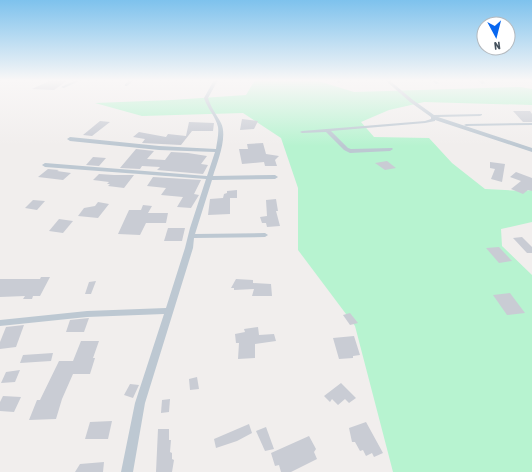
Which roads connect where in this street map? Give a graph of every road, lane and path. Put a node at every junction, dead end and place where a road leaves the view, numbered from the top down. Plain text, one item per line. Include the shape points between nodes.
1 (207, 102) edge
2 (410, 102) edge
3 (480, 115) dead end
4 (434, 116) junction
5 (532, 124) edge
6 (460, 125) junction
7 (327, 130) junction
8 (302, 132) dead end
9 (70, 139) dead end
10 (390, 149) dead end
11 (532, 150) edge
12 (218, 151) junction
13 (45, 164) dead end
14 (275, 177) dead end
15 (210, 178) junction
16 (265, 235) dead end
17 (192, 236) junction
18 (169, 311) junction
19 (0, 323) edge
20 (127, 472) edge

1 - 12 street via 221,128
2 - 4 street
3 - 4 street
4 - 6 street
4 - 7 street via 433,120 425,122
5 - 6 street
6 - 11 street
7 - 8 street
7 - 10 street via 350,151
9 - 12 street
12 - 15 street
13 - 15 street
14 - 15 street
15 - 17 street
16 - 17 street
17 - 18 street
18 - 19 street via 87,314
18 - 20 street via 136,416

